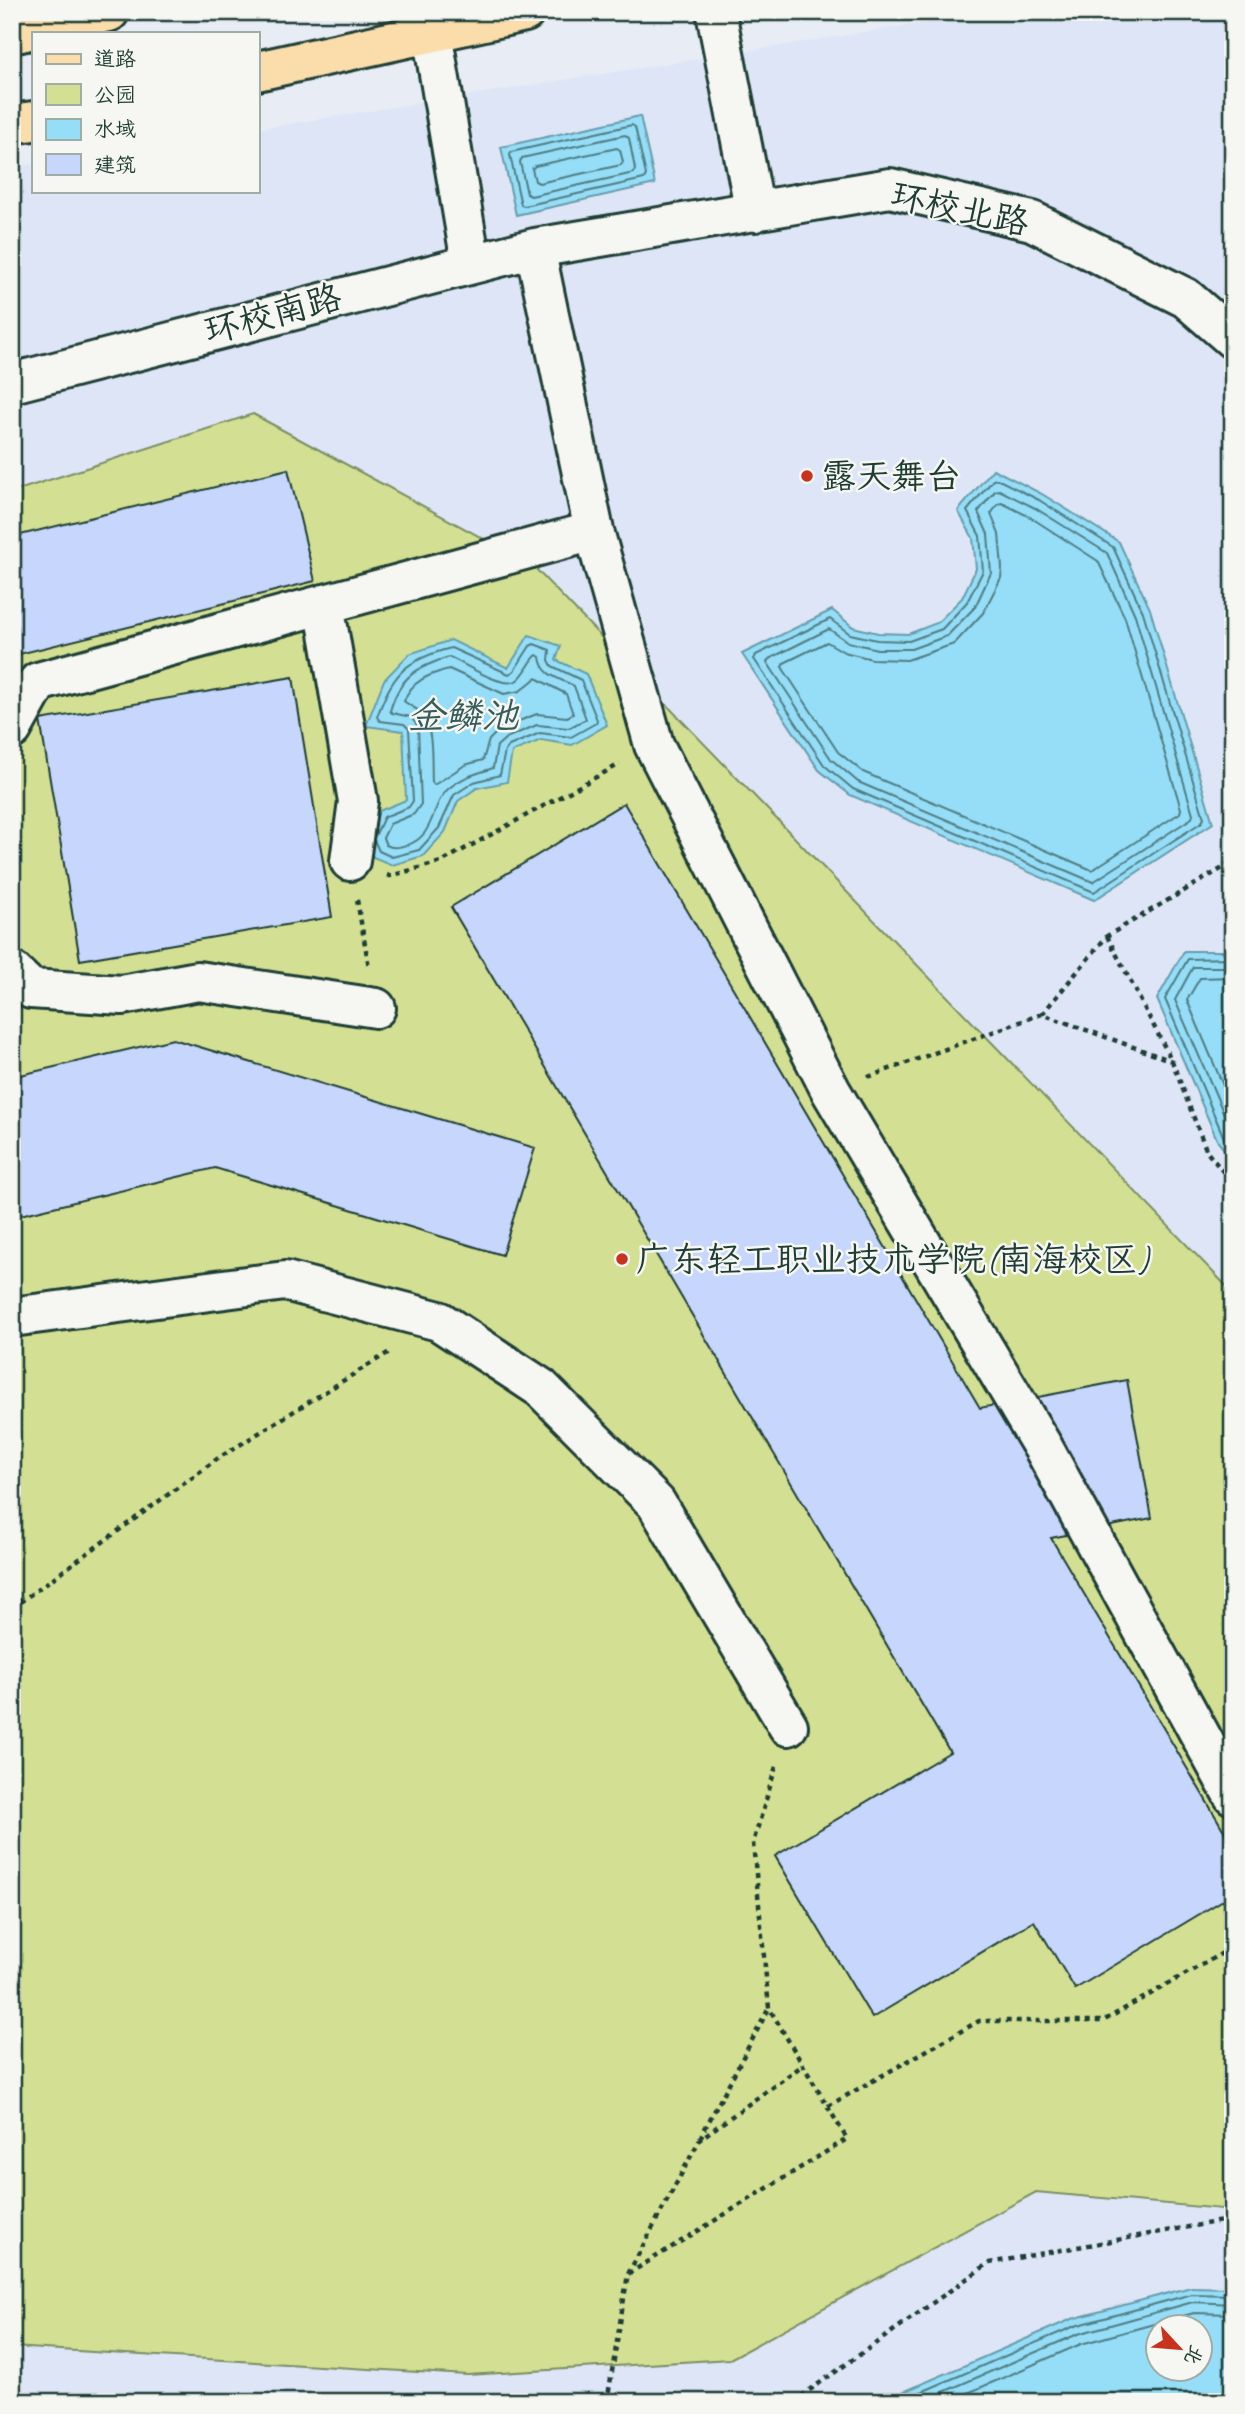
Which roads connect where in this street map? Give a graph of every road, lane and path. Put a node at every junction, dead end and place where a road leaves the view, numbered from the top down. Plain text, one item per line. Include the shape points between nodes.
1 (109, 12) edge
2 (526, 12) edge
3 (716, 12) edge
4 (432, 32) junction
5 (12, 34) edge
6 (259, 71) edge
7 (32, 121) edge
8 (12, 124) edge
9 (755, 212) junction
10 (535, 248) junction
11 (471, 263) junction
12 (1233, 339) edge
13 (12, 383) edge
14 (594, 531) junction
15 (324, 604) junction
16 (12, 729) edge
17 (653, 745) junction
18 (350, 862) junction
19 (1233, 862) edge
20 (1107, 936) junction
21 (12, 971) edge
22 (376, 1008) joint
23 (1042, 1014) junction
24 (1172, 1061) junction
25 (831, 1091) junction
26 (1233, 1184) edge
27 (12, 1317) edge
28 (439, 1321) junction
29 (12, 1608) edge
30 (788, 1726) joint
31 (1233, 1795) edge
32 (1233, 1947) edge
33 (769, 2008) junction
34 (803, 2065) junction
35 (828, 2107) junction
36 (700, 2139) junction
37 (1233, 2219) edge
38 (628, 2274) junction
39 (607, 2402) edge
40 (793, 2402) edge

1 - 5 main road
2 - 4 main road
3 - 9 street
4 - 6 main road
4 - 11 street
7 - 8 main road
9 - 10 street, 环校北路
9 - 12 street, 环校北路 via 890,188 1032,221 1186,298
10 - 11 street, 环校南路
10 - 14 street
11 - 13 street, 环校南路
14 - 15 street
14 - 17 street
15 - 16 street via 38,682
15 - 18 street via 358,801
17 - 18 path via 442,862 390,876
17 - 25 street
18 - 22 path
19 - 20 path
20 - 23 path
20 - 24 path
21 - 22 street via 31,989 122,995 198,981
23 - 24 path
23 - 25 path
24 - 26 path via 1207,1152
25 - 31 street via 1044,1449
27 - 28 street via 285,1281
28 - 29 path via 217,1459
28 - 30 street via 541,1388 656,1503
30 - 33 path via 753,1843
32 - 35 path via 1103,2021 979,2021
33 - 34 path
33 - 36 path
34 - 35 path
34 - 36 path
35 - 38 path via 847,2139
36 - 38 path
37 - 40 path via 989,2263
38 - 39 path

